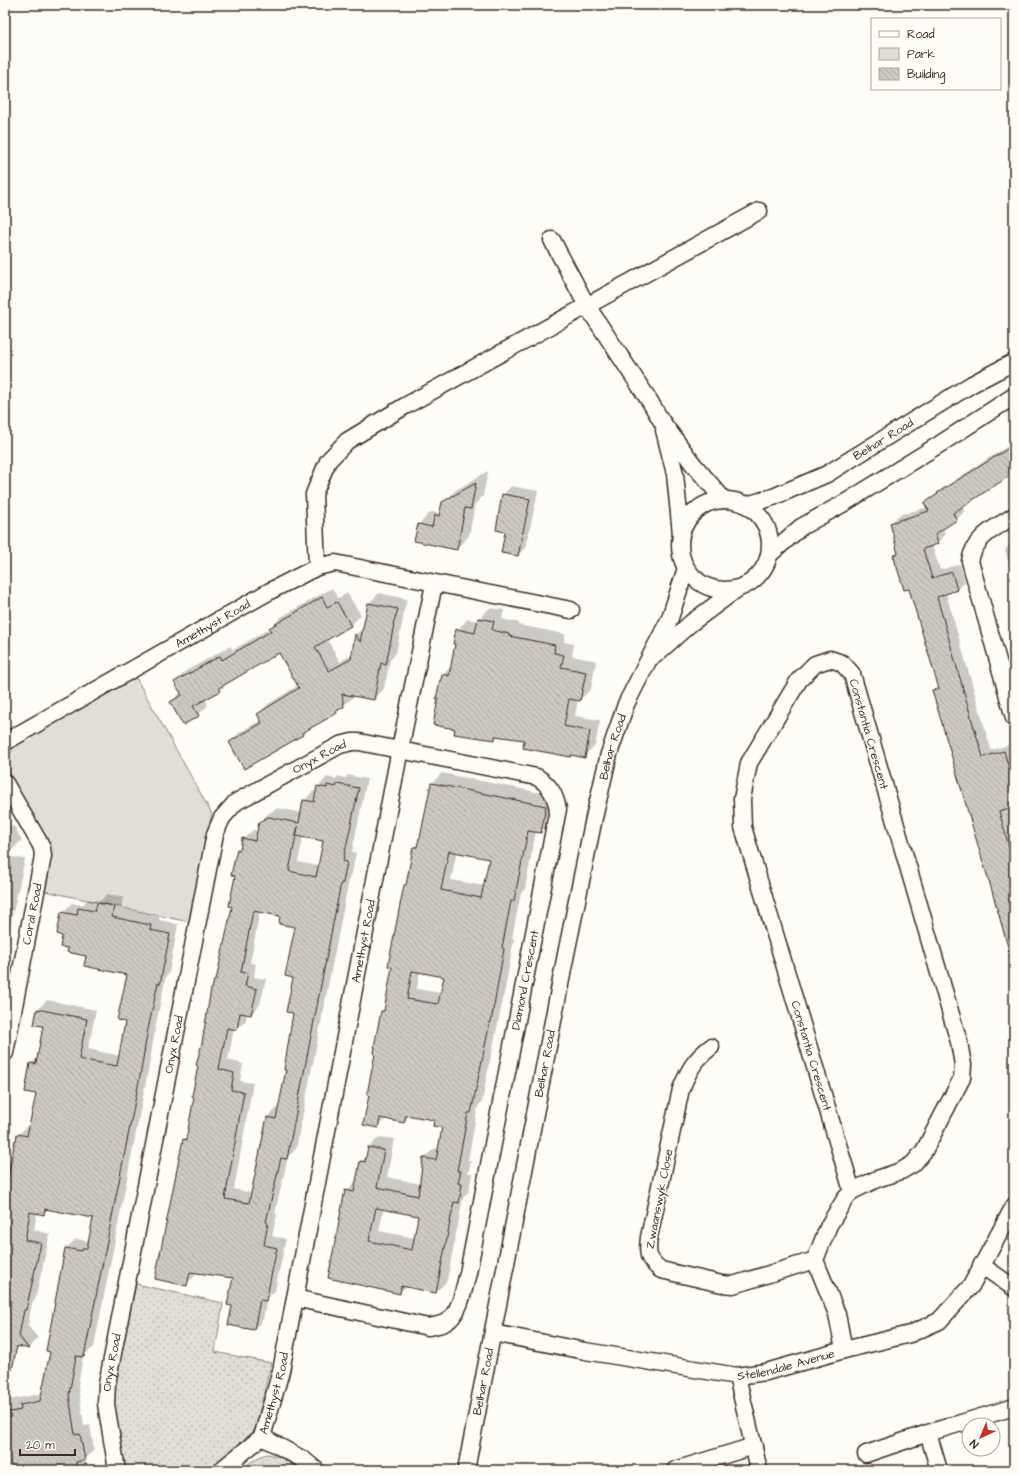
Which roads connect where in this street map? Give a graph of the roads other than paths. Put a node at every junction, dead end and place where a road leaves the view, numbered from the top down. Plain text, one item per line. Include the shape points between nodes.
1 (759, 211) dead end
2 (552, 240) dead end
3 (586, 306) junction
4 (1014, 362) edge
5 (1014, 396) edge
6 (662, 422) junction
7 (724, 500) junction
8 (747, 505) junction
9 (1014, 516) edge
10 (681, 534) junction
11 (770, 554) junction
12 (317, 567) junction
13 (686, 568) junction
14 (434, 584) junction
15 (737, 589) junction
16 (571, 610) dead end
17 (646, 664) junction
18 (1014, 718) edge
19 (5, 742) edge
20 (400, 749) junction
21 (5, 783) edge
22 (711, 1047) dead end
23 (5, 1053) edge
24 (852, 1191) junction
25 (1014, 1206) edge
26 (815, 1260) junction
27 (981, 1265) junction
28 (1014, 1288) edge
29 (295, 1298) junction
30 (493, 1333) junction
31 (844, 1350) junction
32 (737, 1376) junction
33 (1014, 1407) edge
34 (928, 1433) junction
35 (262, 1437) junction
36 (754, 1446) junction
37 (866, 1454) dead end
38 (117, 1470) edge
39 (221, 1470) edge
40 (316, 1470) edge
41 (466, 1470) edge
42 (675, 1470) edge
43 (759, 1470) edge
44 (939, 1470) edge

1 - 3 street
2 - 3 street
3 - 6 street
3 - 12 street via 347,441 328,461 314,494
4 - 8 street, Belhar Road via 972,384 827,474
5 - 11 street via 846,502 801,527
6 - 7 street
6 - 10 street via 675,474
7 - 8 street
7 - 10 street via 710,502 697,509 687,520
8 - 11 street via 762,518 770,535
9 - 18 street via 984,535 976,544 970,561
10 - 13 street via 680,551
11 - 15 street via 761,574 745,587
12 - 14 street, Amethyst Road via 335,563
12 - 19 street, Amethyst Road via 270,591
13 - 15 street via 698,581 713,589
13 - 17 street, Belhar Road via 670,618
14 - 16 street, Amethyst Road
14 - 20 street, Amethyst Road
15 - 17 street, Belhar Road via 691,623
17 - 30 street, Belhar Road via 626,704 609,754 566,954
20 - 29 street, Amethyst Road
20 - 29 street, Diamond Crescent via 537,777 551,789 558,809 468,1273 454,1314 446,1322 428,1327
20 - 38 street, Onyx Road via 359,742 340,745 236,802 218,825 107,1384 106,1404
21 - 23 street, Coral Road via 39,842 43,856
22 - 26 street, Zwaanswyk Close via 699,1056 681,1089 647,1254 653,1264 661,1270 733,1285
24 - 24 street, Constantia Crescent via 877,1178 900,1172 913,1164 924,1151 962,1078 963,1065 959,1042 852,674 842,663 830,659 815,664 799,680 749,763 741,813 745,835
24 - 26 street, Constantia Crescent via 844,1199 829,1225
25 - 27 street, Stellendale Avenue
26 - 31 street via 837,1314
27 - 28 street
27 - 31 street, Stellendale Avenue via 971,1286 939,1322 910,1334
29 - 35 street, Amethyst Road via 281,1371
30 - 32 street, Stellendale Avenue
30 - 41 street, Belhar Road
31 - 32 street, Stellendale Avenue via 766,1372
32 - 36 street
33 - 34 street
34 - 37 street
34 - 44 street
35 - 39 street, Amethyst Road
35 - 40 street via 304,1460
36 - 42 street
36 - 43 street

